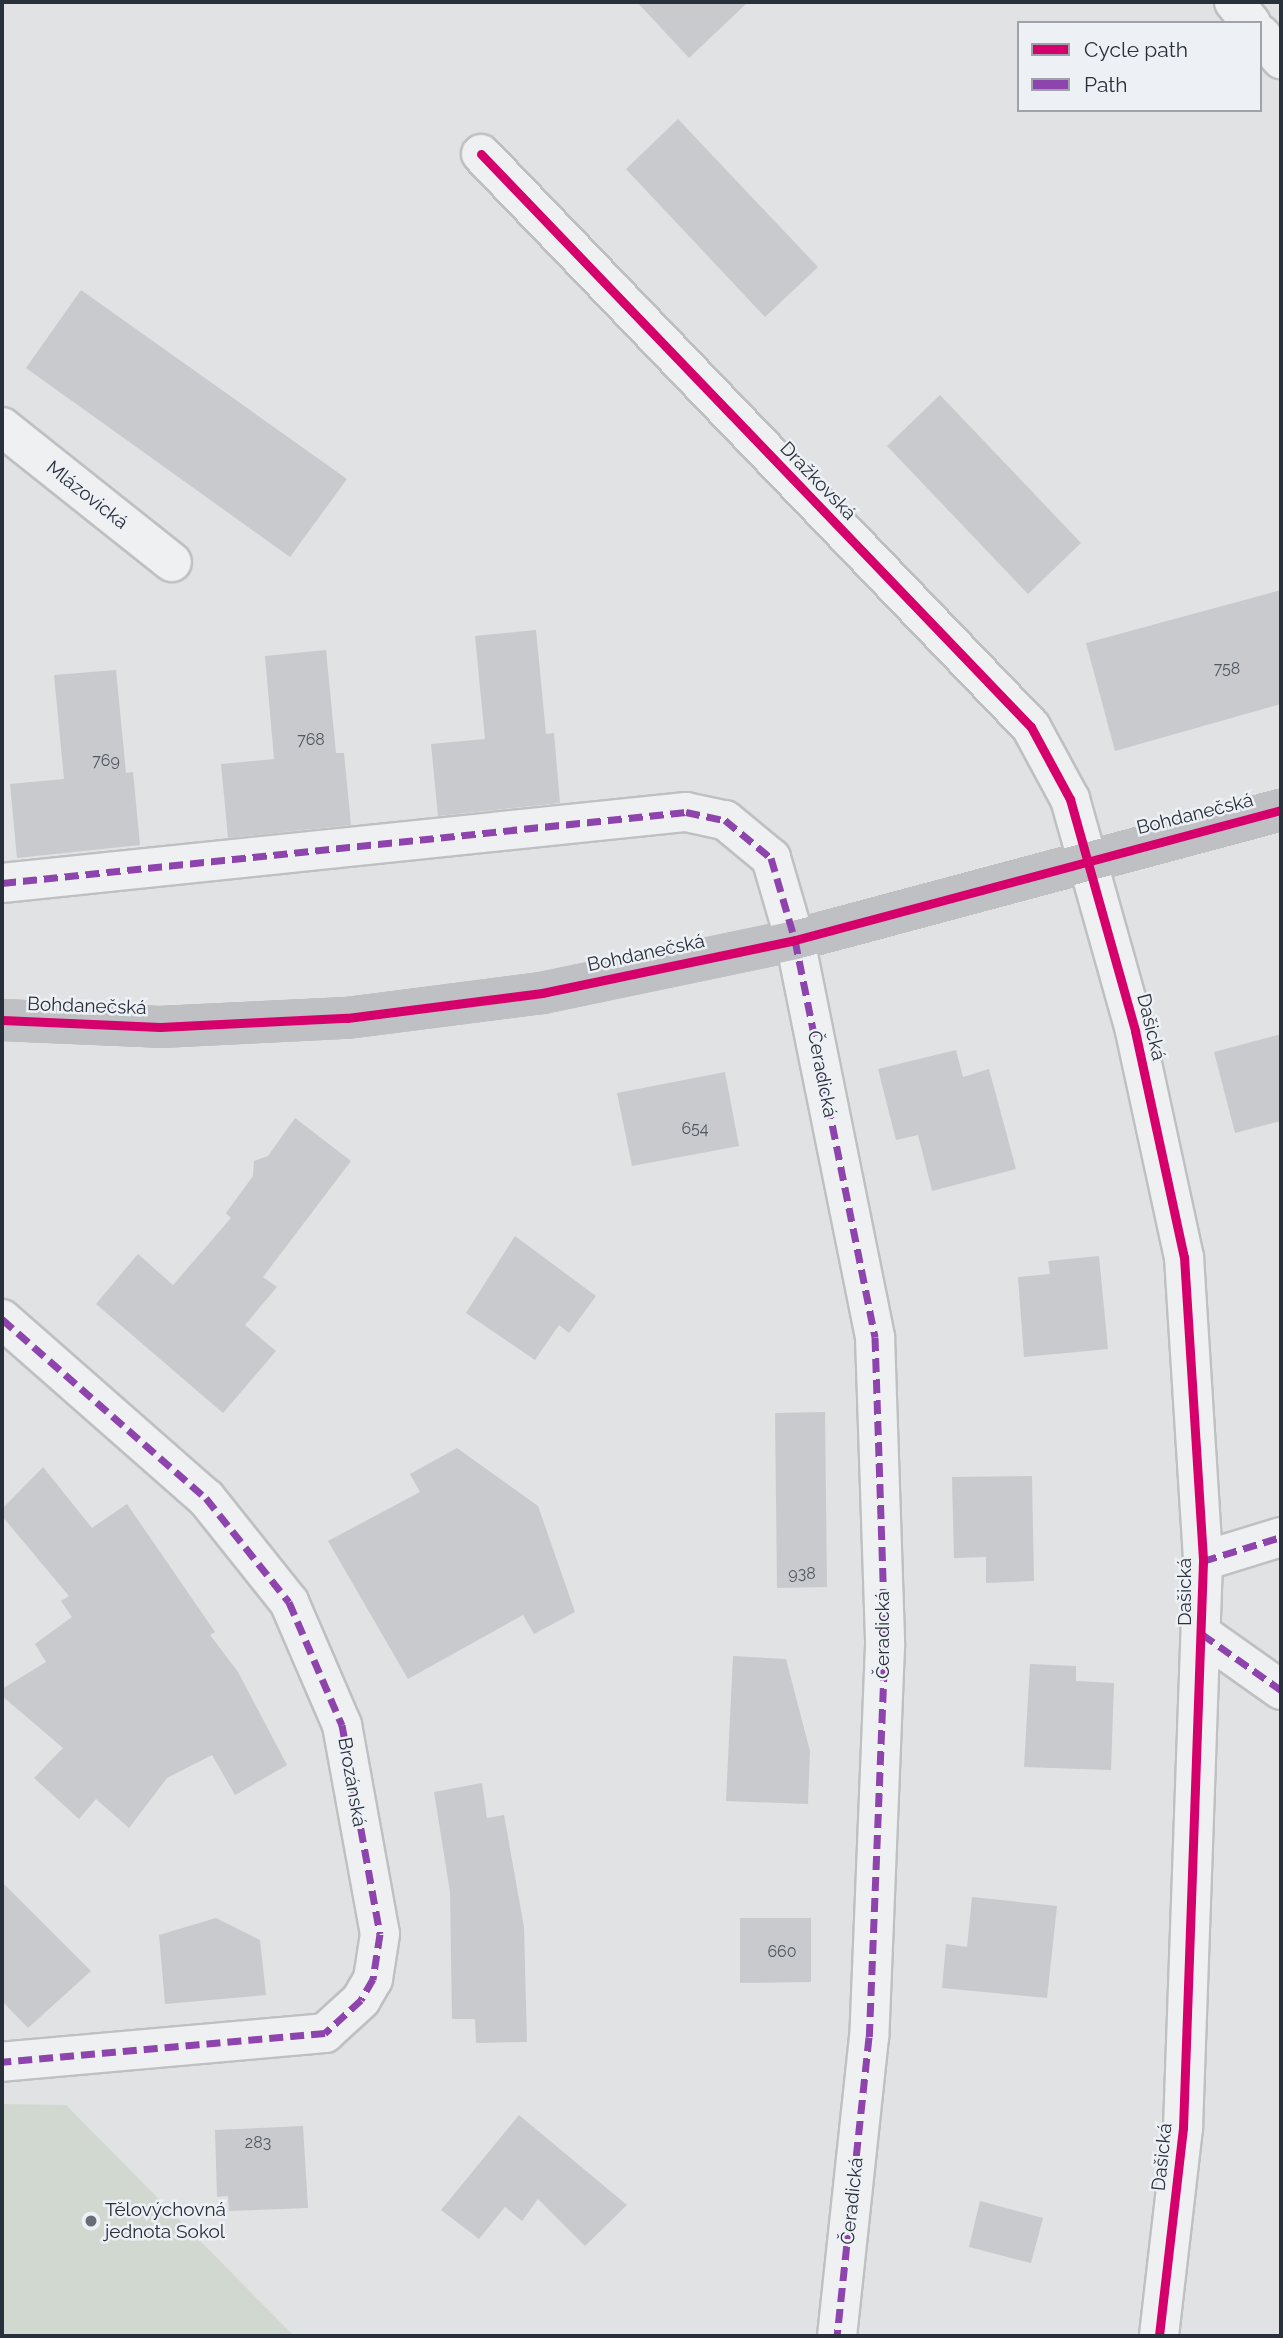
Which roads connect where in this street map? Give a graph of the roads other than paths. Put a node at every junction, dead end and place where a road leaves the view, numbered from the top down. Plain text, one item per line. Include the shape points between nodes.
1 (1234, 2) edge
2 (1249, 21) edge
3 (1262, 36) edge
4 (1281, 59) edge
5 (481, 154) dead end
6 (2, 427) edge
7 (172, 562) dead end
8 (1281, 810) edge
9 (1089, 859) junction
10 (2, 883) edge
11 (795, 940) junction
12 (2, 1020) edge
13 (2, 1319) edge
14 (1281, 1537) edge
15 (1203, 1561) junction
16 (1202, 1634) junction
17 (1281, 1690) edge
18 (2, 2062) edge
19 (837, 2336) edge
20 (1158, 2336) edge

1 - 2 street
3 - 4 street
5 - 9 street, Dražkovská via 1031,727 1070,799
6 - 7 street, Mlázovická
8 - 9 street, Bohdanečská
9 - 11 street, Bohdanečská
9 - 15 street, Dašická via 1135,1031 1184,1257
10 - 11 street via 686,812 725,820 771,858
11 - 12 street, Bohdanečská via 542,993 347,1018 160,1027
11 - 19 street, Čeradická via 875,1337 884,1619 869,2037
13 - 18 street, Brozánská via 206,1498 289,1602 342,1725 380,1934 373,1979 360,2000 326,2033
14 - 15 street
15 - 16 street, Dašická
16 - 17 street
16 - 20 street, Dašická via 1183,2128

